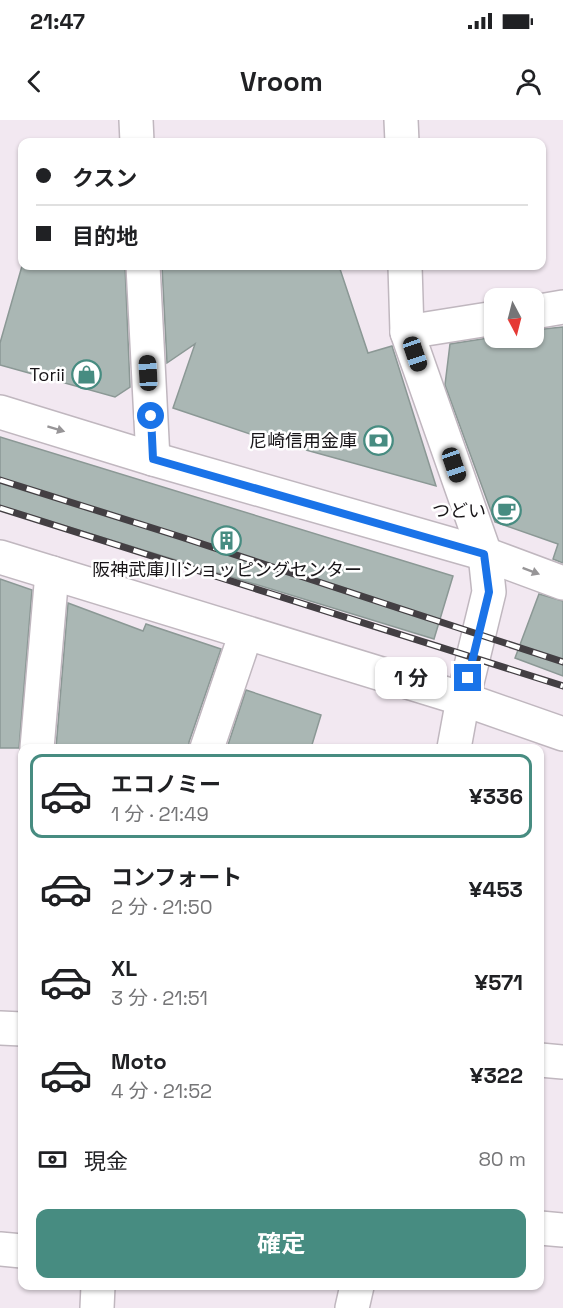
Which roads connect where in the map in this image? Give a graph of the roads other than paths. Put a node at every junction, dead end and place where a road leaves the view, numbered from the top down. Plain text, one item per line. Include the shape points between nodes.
1 (136, 120) edge
2 (401, 120) edge
3 (137, 138) edge
4 (402, 138) edge
5 (143, 270) edge
6 (405, 270) edge
7 (563, 307) edge
8 (544, 310) edge
9 (484, 320) edge
10 (407, 332) junction
11 (0, 412) edge
12 (153, 459) junction
13 (484, 554) junction
14 (0, 557) edge
15 (52, 573) junction
16 (563, 583) edge
17 (246, 633) junction
18 (463, 699) junction
19 (563, 734) edge
20 (37, 744) edge
21 (208, 744) edge
22 (455, 744) edge
23 (0, 1028) edge
24 (18, 1029) edge
25 (544, 1060) edge
26 (563, 1062) edge
27 (544, 1228) edge
28 (563, 1230) edge
29 (0, 1249) edge
30 (18, 1251) edge
31 (98, 1290) edge
32 (356, 1290) edge
33 (97, 1308) edge
34 (352, 1308) edge

1 - 3 street
2 - 4 street
5 - 12 street
6 - 10 street
7 - 8 street
9 - 10 street
10 - 13 street
11 -> 12 street
12 - 13 street
13 -> 16 street
13 - 18 street via 489,592
14 - 15 street
15 - 17 street
15 - 20 street
17 - 18 street
17 - 21 street
18 - 19 street
18 - 22 street
23 - 24 street
25 - 26 street
27 - 28 street
29 - 30 street
31 - 33 street
32 - 34 street

